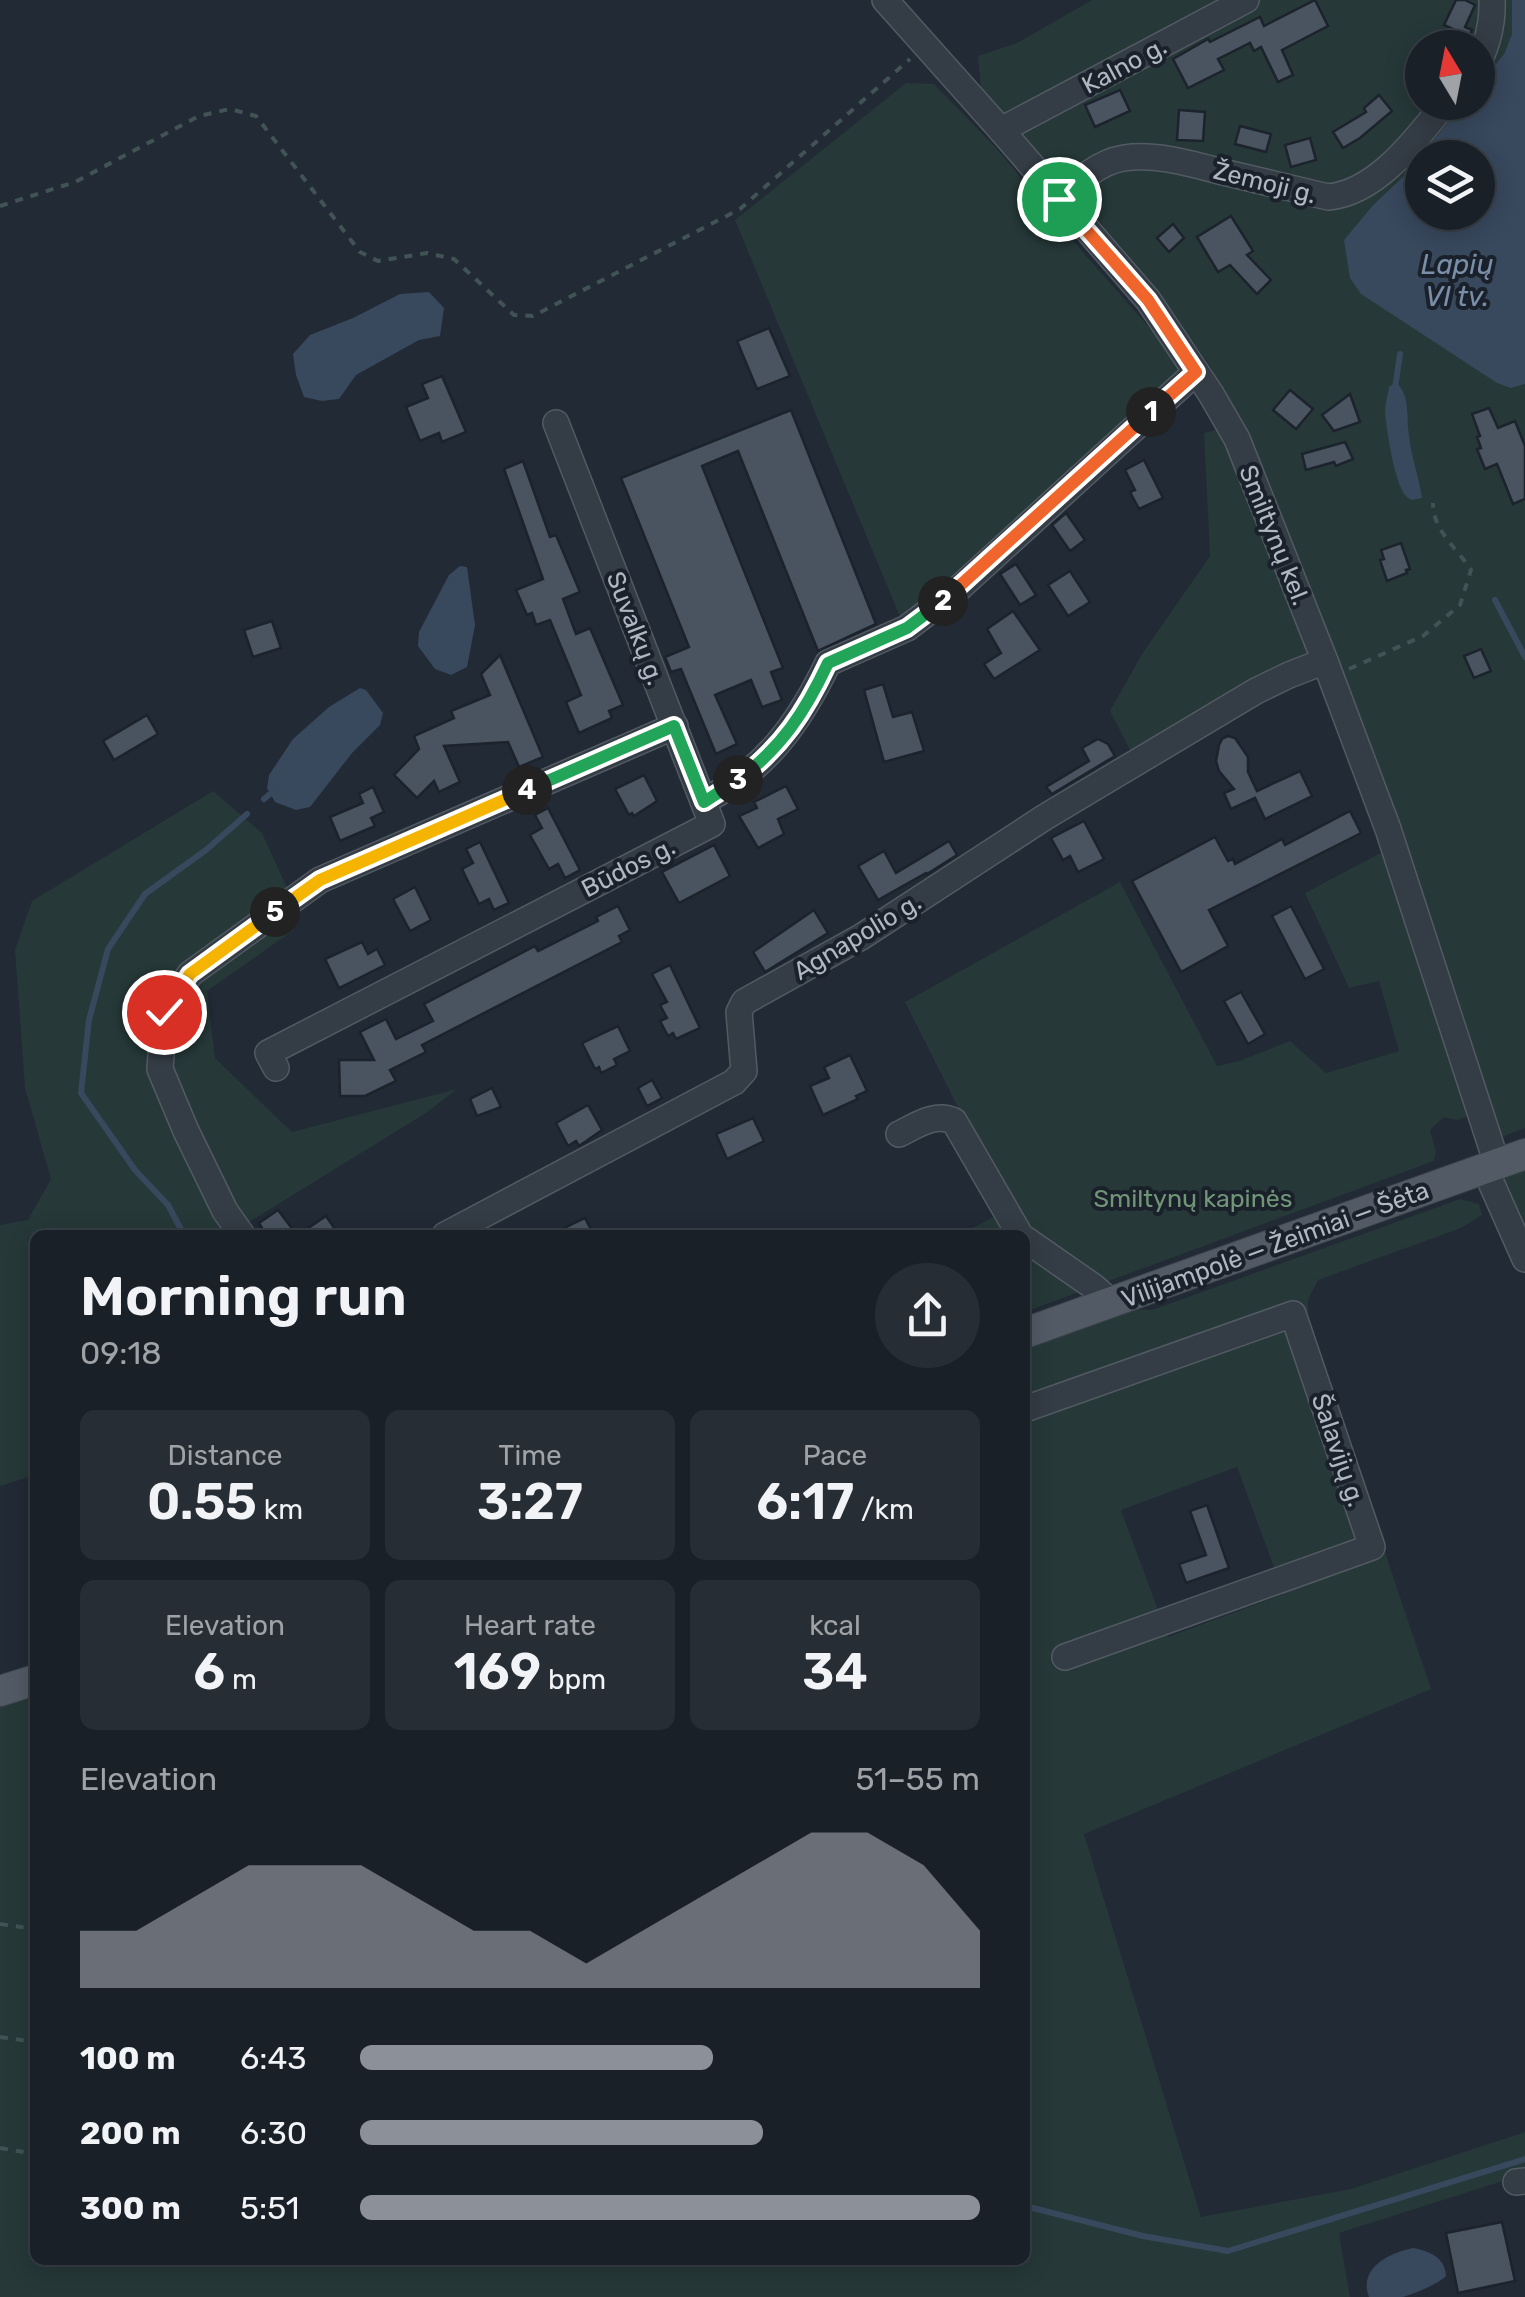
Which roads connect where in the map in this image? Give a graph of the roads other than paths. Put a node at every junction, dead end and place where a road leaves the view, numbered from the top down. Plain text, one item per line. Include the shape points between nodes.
1 (884, 0) edge
2 (1246, 0) edge
3 (1492, 0) edge
4 (1490, 30) edge
5 (1431, 120) edge
6 (1001, 130) junction
7 (1059, 199) junction
8 (1196, 372) junction
9 (556, 423) dead end
10 (1328, 669) junction
11 (674, 726) junction
12 (704, 802) junction
13 (276, 1068) dead end
14 (898, 1134) dead end
15 (1502, 1162) edge
16 (238, 1230) edge
17 (453, 1230) edge
18 (1019, 1230) edge
19 (1030, 1242) edge
20 (1525, 1259) edge
21 (1112, 1302) junction
22 (1030, 1331) edge
23 (1030, 1408) edge
24 (1064, 1657) dead end
25 (30, 1682) edge
26 (0, 1691) edge

1 - 6 street, Smiltynų kel.
2 - 6 street, Kalno g.
3 - 4 street
5 - 7 street, Žemoji g. via 1406,151 1340,196 1147,157 1108,162
6 - 7 street, Smiltynų kel.
7 - 8 street, Smiltynų kel. via 1148,300
8 - 10 street, Smiltynų kel. via 1237,439
8 - 12 street via 957,590 907,628 828,663 808,704 764,760
9 - 11 street, Suvalkų g.
10 - 15 street, Smiltynų kel.
10 - 17 street, Agnapolio g. via 1256,691 1045,816 861,937 744,1002 744,1071 734,1082
11 - 12 street, Suvalkų g.
11 - 16 street via 320,880 190,974 164,1012 160,1069
12 - 13 street, Būdos g. via 712,824 268,1054
14 - 18 street via 933,1118 954,1121
15 - 20 street, Smiltynų kel.
15 - 21 main road, Vilijampolė — Žeimiai — Šėta
19 - 21 street
21 - 22 main road, Vilijampolė — Žeimiai — Šėta
23 - 24 street, Šalavijų g. via 1293,1314 1372,1546
25 - 26 main road

